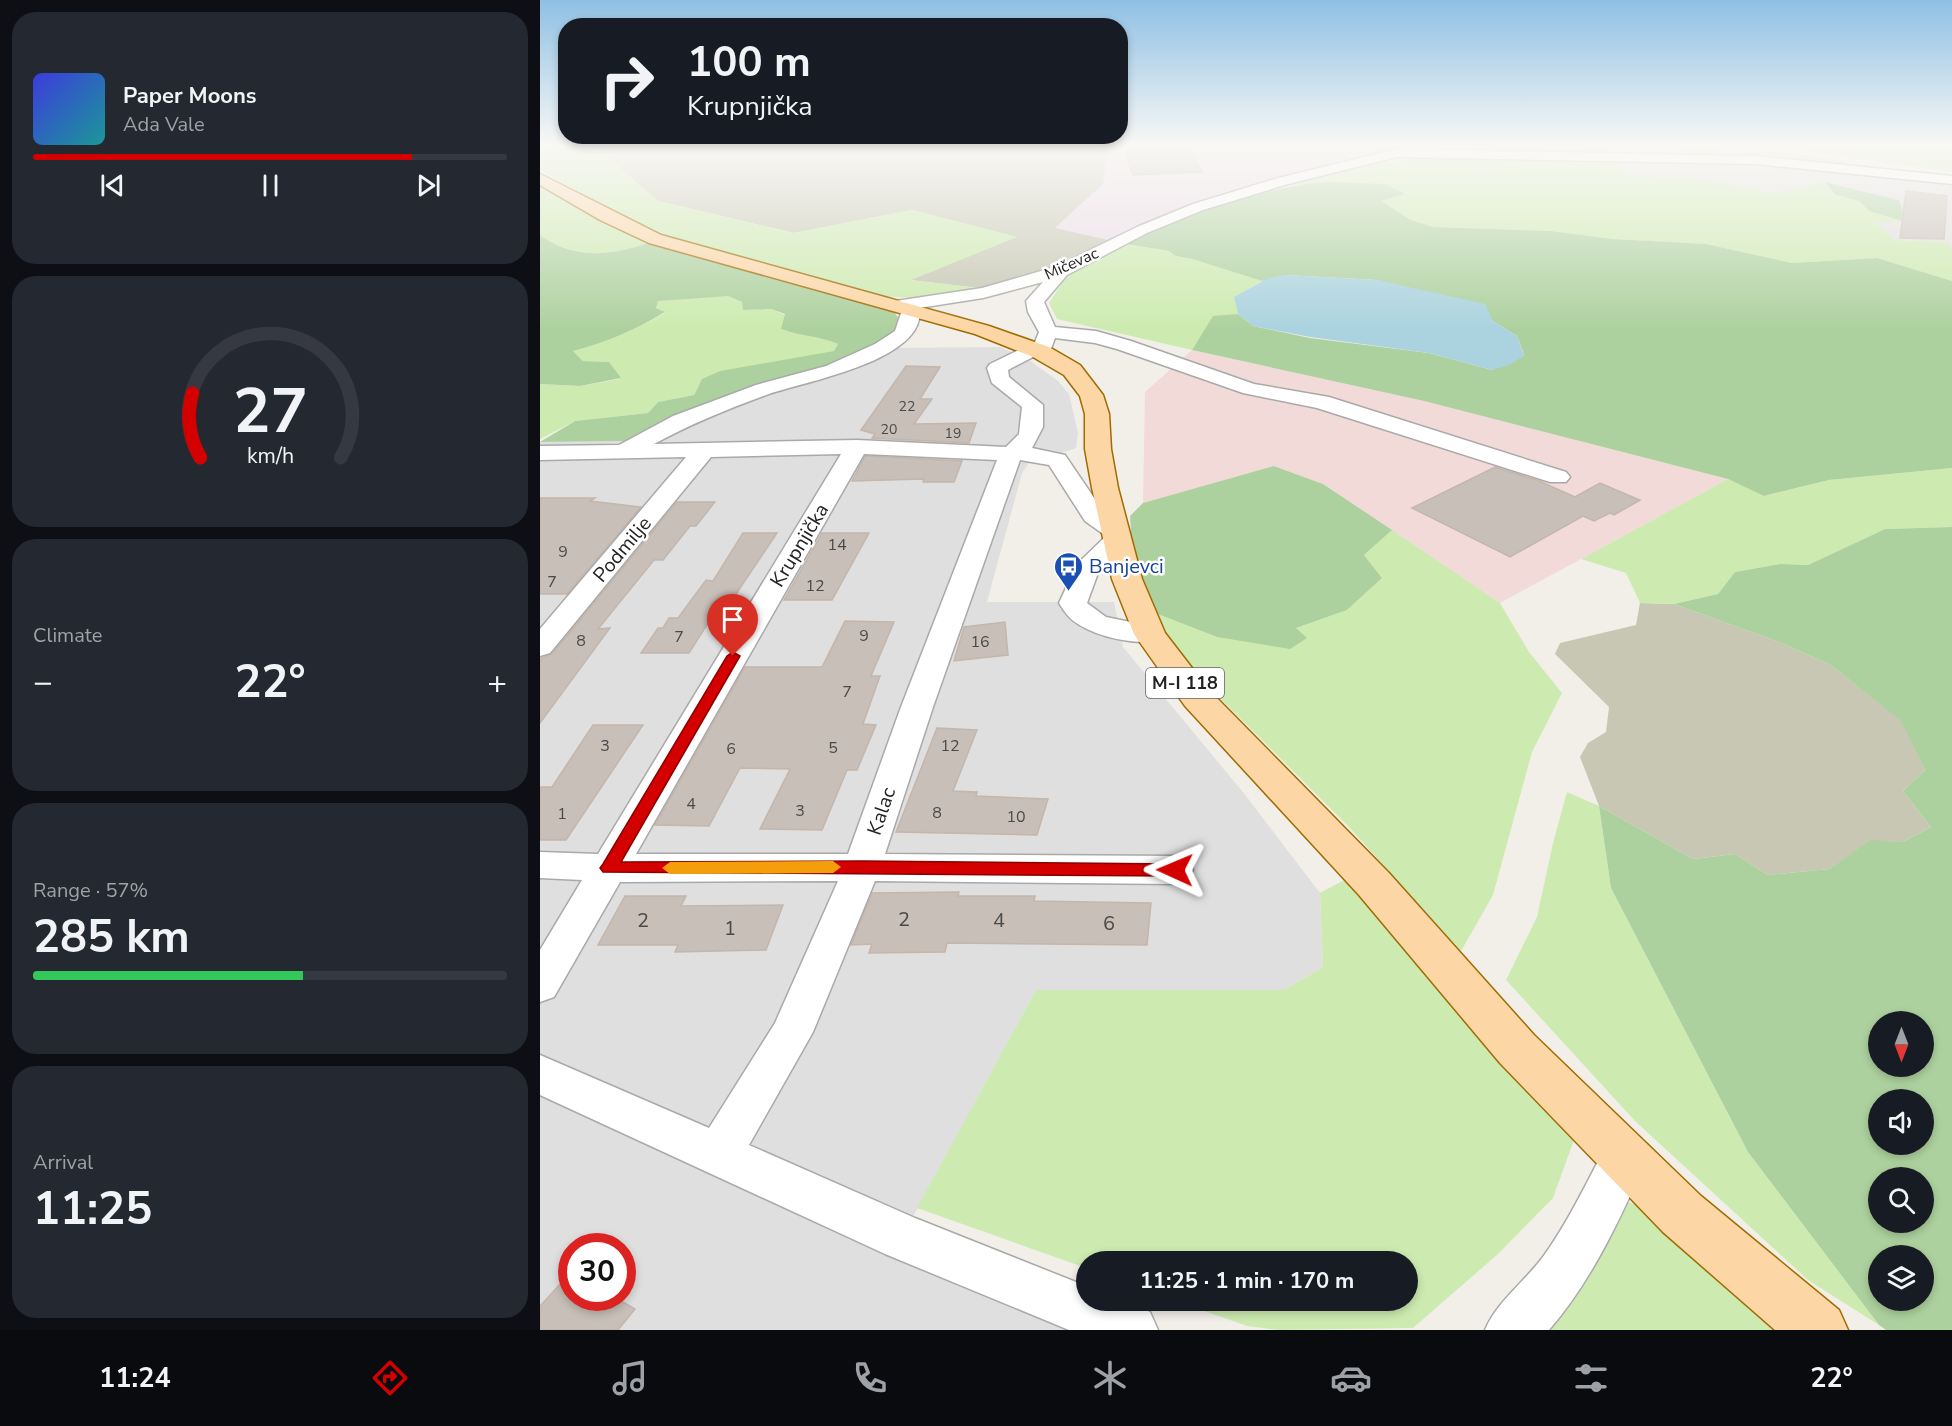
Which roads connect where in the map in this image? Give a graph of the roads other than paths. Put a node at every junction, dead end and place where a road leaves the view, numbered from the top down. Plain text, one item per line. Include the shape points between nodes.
1 (589, 206) edge
2 (1201, 206) edge
3 (1061, 271) junction
4 (903, 308) junction
5 (1041, 344) junction
6 (857, 447) junction
7 (704, 450) junction
8 (624, 452) junction
9 (540, 453) edge
10 (566, 453) junction
11 (1013, 453) junction
12 (540, 466) edge
13 (1558, 477) dead end
14 (1116, 536) junction
15 (1150, 634) junction
16 (540, 647) edge
17 (540, 865) edge
18 (862, 867) junction
19 (609, 868) junction
20 (1175, 870) dead end
21 (540, 985) edge
22 (540, 1074) edge
23 (719, 1154) junction
24 (1625, 1156) junction
25 (1132, 1330) edge
26 (1511, 1330) edge
27 (1819, 1330) edge

1 - 4 main road, M-I 118 via 655,239
2 - 3 street, Mičevac via 1142,230
3 - 4 street, Mičevac via 983,293
3 - 5 street via 1035,301
4 - 5 main road, M-I 118
4 - 8 street via 903,334 882,348 834,370 763,389 681,422
5 - 11 street, Kalac via 997,368 999,379 1032,405 1035,420 1031,436
5 - 13 street via 1096,337 1250,389 1342,408
5 - 14 main road, M-I 118 via 1072,370 1090,395 1097,414 1098,449
6 - 7 street
6 - 11 street
6 - 19 street, Krupnjička
7 - 8 street
7 - 16 street, Podmilje
8 - 10 street
9 - 10 street
10 - 12 street
11 - 14 street via 1057,460 1094,516
11 - 18 street, Kalac via 917,707
14 - 15 main road, M-I 118 via 1127,579
14 - 15 street via 1086,570 1073,603 1078,613 1095,622
15 - 24 main road, M-I 118 via 1197,698 1374,884 1517,1049
17 - 19 street
18 - 19 street
18 - 20 street
18 - 23 street, Kalac via 792,1032
19 - 21 street, Krupnjička
22 - 23 street
23 - 25 street via 902,1237
24 - 26 street via 1572,1257 1528,1316
24 - 27 main road, M-I 118 via 1682,1214

